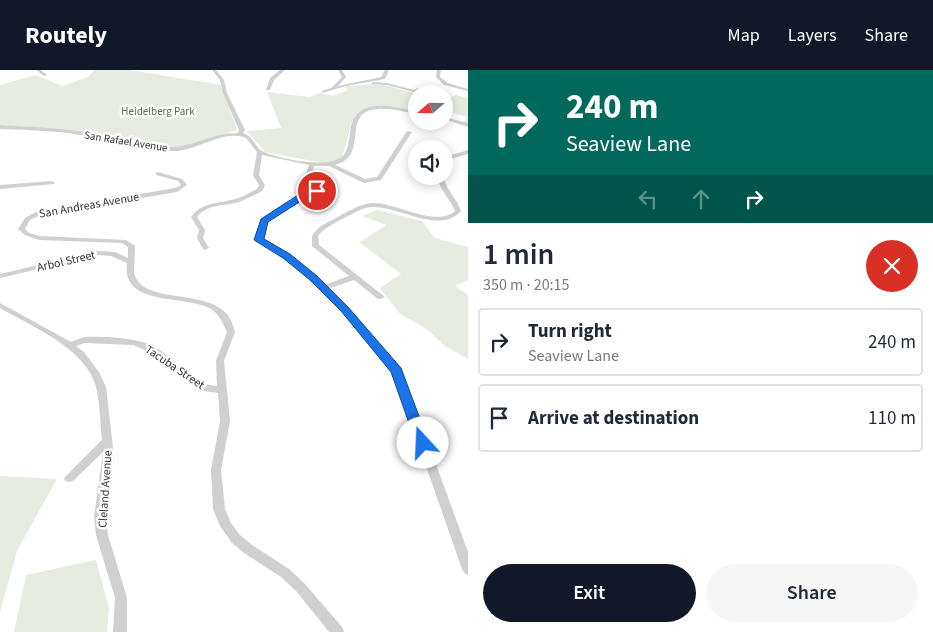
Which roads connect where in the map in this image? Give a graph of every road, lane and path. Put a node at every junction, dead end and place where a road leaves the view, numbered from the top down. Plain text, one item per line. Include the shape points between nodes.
1 (38, 70) edge
2 (214, 70) edge
3 (283, 70) edge
4 (340, 70) edge
5 (387, 70) edge
6 (439, 70) edge
7 (45, 75) dead end
8 (353, 83) junction
9 (268, 89) dead end
10 (333, 89) junction
11 (408, 90) edge
12 (468, 90) edge
13 (324, 92) dead end
14 (408, 112) edge
15 (453, 121) edge
16 (468, 125) edge
17 (0, 126) edge
18 (409, 132) dead end
19 (240, 135) junction
20 (260, 152) junction
21 (468, 152) edge
22 (453, 156) edge
23 (312, 164) junction
24 (331, 165) junction
25 (158, 174) dead end
26 (52, 183) dead end
27 (441, 185) edge
28 (0, 187) edge
29 (205, 248) dead end
30 (130, 262) junction
31 (0, 276) edge
32 (354, 277) junction
33 (324, 288) junction
34 (381, 297) dead end
35 (0, 305) edge
36 (70, 345) junction
37 (222, 390) junction
38 (108, 441) junction
39 (69, 478) dead end
40 (468, 569) edge
41 (120, 632) edge
42 (337, 632) edge

1 - 7 street
2 - 19 street via 222,80 242,130
3 - 9 street via 272,79
4 - 10 street via 344,77
5 - 8 street via 383,78
6 - 12 street via 438,77 442,82
8 - 10 street
8 - 11 street via 382,83
10 - 13 street
14 - 24 street via 379,107 362,112 355,120 347,155
15 - 16 street
17 - 19 street, San Rafael Avenue via 90,135 178,149
18 - 24 street via 379,179 364,181
19 - 20 street via 248,137
20 - 23 street
20 - 29 street via 256,175 262,185 260,190 238,200 204,208 194,216 202,230 200,238
21 - 22 street
23 - 24 street
23 - 33 street via 307,180 319,188 317,191 301,197 264,221 259,240 292,260
25 - 30 street, San Andreas Avenue via 180,180 184,185 176,190 45,212 27,219 22,226 27,234 39,238 124,241 132,249
26 - 28 street
27 - 32 street via 457,206 458,211 452,217 435,219 382,206 368,206 318,231 314,240 316,246
30 - 31 street, Arbol Street via 112,254 98,253
30 - 37 street, San Andreas Avenue via 132,278 140,288 157,295 198,300 226,320 230,332 220,361
32 - 33 street
32 - 34 street
33 - 40 street via 397,371
35 - 36 street, Cleland Avenue
36 - 37 street, Tacuba Street via 84,340 134,342 156,350 176,370 206,389
36 - 38 street, Cleland Avenue via 96,374 101,387
37 - 42 street, San Andreas Avenue via 225,430 216,470 216,492 226,526 248,549 285,573 301,588
38 - 39 street
38 - 41 street, Cleland Avenue via 108,474 101,526 106,554 121,598

